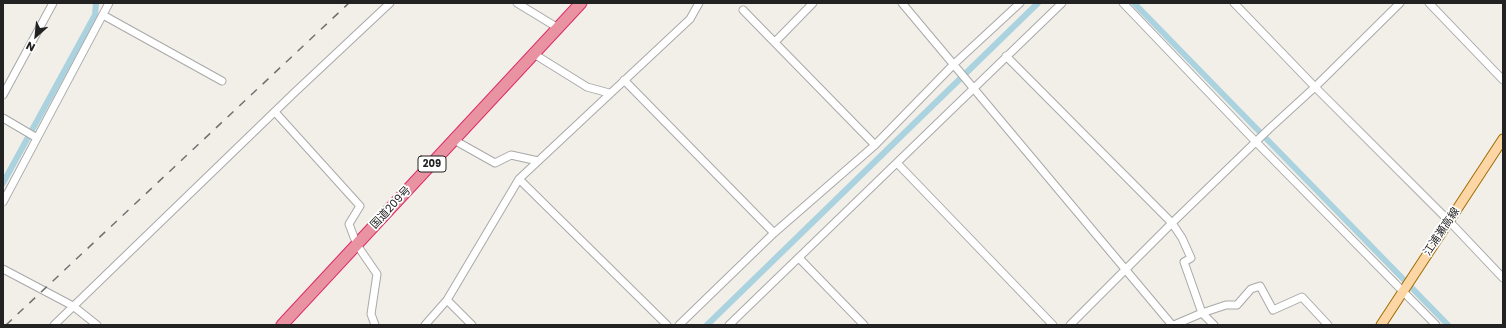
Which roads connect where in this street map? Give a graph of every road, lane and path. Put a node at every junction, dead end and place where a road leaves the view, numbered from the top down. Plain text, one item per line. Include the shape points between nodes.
1 (54, 3) edge
2 (109, 3) edge
3 (390, 3) edge
4 (517, 3) edge
5 (581, 3) edge
6 (699, 3) edge
7 (813, 3) edge
8 (902, 3) edge
9 (1020, 3) edge
10 (1062, 3) edge
11 (1123, 3) edge
12 (1234, 3) edge
13 (1400, 3) edge
14 (1429, 3) edge
15 (743, 10) dead end
16 (103, 15) junction
17 (558, 28) junction
18 (775, 42) junction
19 (534, 54) junction
20 (1006, 56) junction
21 (954, 64) junction
22 (624, 80) junction
23 (1503, 80) edge
24 (222, 81) dead end
25 (973, 87) junction
26 (1314, 87) junction
27 (609, 93) junction
28 (3, 94) edge
29 (275, 112) junction
30 (3, 118) edge
31 (37, 138) junction
32 (1503, 139) edge
33 (454, 140) junction
34 (1256, 142) junction
35 (875, 145) junction
36 (538, 161) junction
37 (897, 163) junction
38 (518, 179) junction
39 (3, 202) edge
40 (1449, 221) junction
41 (1172, 223) junction
42 (774, 233) junction
43 (357, 245) junction
44 (799, 258) junction
45 (3, 269) edge
46 (1126, 269) junction
47 (1503, 278) edge
48 (1402, 291) junction
49 (447, 300) junction
50 (72, 306) junction
51 (1202, 313) junction
52 (1170, 324) edge
53 (54, 325) edge
54 (97, 325) edge
55 (282, 325) edge
56 (375, 325) edge
57 (425, 325) edge
58 (472, 325) edge
59 (667, 325) edge
60 (679, 325) edge
61 (729, 325) edge
62 (864, 325) edge
63 (1054, 325) edge
64 (1070, 325) edge
65 (1214, 325) edge
66 (1328, 325) edge
67 (1381, 325) edge
68 (1436, 325) edge

1 - 28 street
2 - 16 street
3 - 29 street
4 - 17 street
5 - 17 highway, 国道209号 / 209
6 - 22 street via 690,19
7 - 18 street
8 - 21 street
9 - 21 street
10 - 20 street
11 - 34 street
12 - 26 street
13 - 26 street
14 - 23 street
15 - 18 street
16 - 24 street
16 - 31 street
17 - 19 highway, 国道209号 / 209
18 - 35 street
19 - 27 street via 587,87
19 - 33 highway, 国道209号 / 209
20 - 25 street
20 - 41 street
21 - 25 street
21 - 35 street
22 - 27 street
22 - 42 street
25 - 37 street
25 - 46 street
26 - 34 street
26 - 40 street
27 - 36 street
29 - 43 street via 360,206 349,224
29 - 50 street
30 - 31 street
31 - 39 street
32 - 40 main road, 江浦瀬高線
33 - 36 street via 495,163 511,154
33 - 43 highway, 国道209号 / 209
34 - 41 street
34 - 48 street
35 - 42 street
36 - 38 street
37 - 44 street
37 - 63 street
38 - 49 street
38 - 59 street
40 - 47 street
40 - 48 main road, 江浦瀬高線
41 - 46 street
41 - 51 street via 1191,258 1184,262
42 - 60 street
43 - 55 highway, 国道209号 / 209
43 - 56 street via 377,274 371,314
44 - 61 street
44 - 62 street
45 - 50 street
46 - 52 street
46 - 64 street
48 - 67 main road, 江浦瀬高線
48 - 68 street
49 - 57 street
49 - 58 street
50 - 53 street
50 - 54 street
51 - 52 street
51 - 65 street
51 - 66 street via 1226,305 1237,305 1251,289 1260,286 1273,310 1302,297

